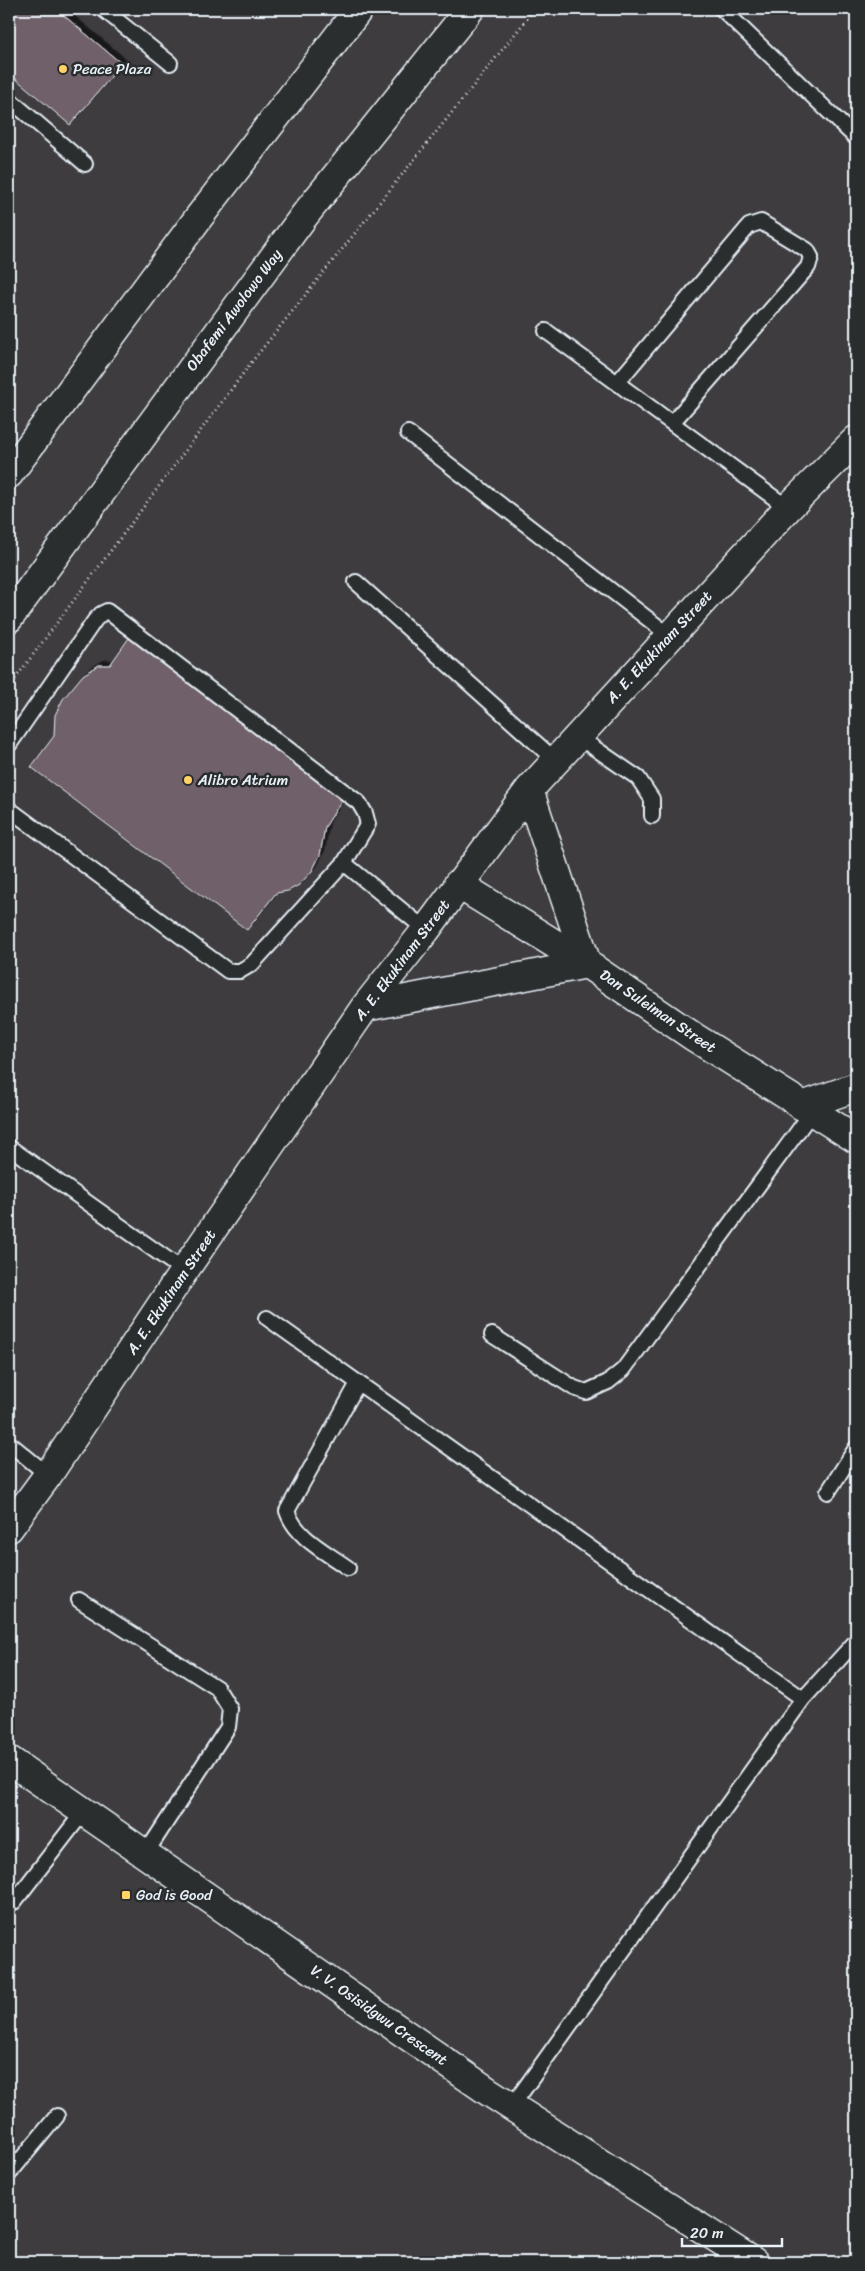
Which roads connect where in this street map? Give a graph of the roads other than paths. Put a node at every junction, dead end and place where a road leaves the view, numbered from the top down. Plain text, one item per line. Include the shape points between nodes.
1 (103, 9) edge
2 (359, 9) edge
3 (470, 9) edge
4 (722, 9) edge
5 (170, 63) dead end
6 (9, 99) edge
7 (856, 138) edge
8 (85, 164) dead end
9 (546, 332) dead end
10 (617, 383) junction
11 (672, 423) junction
12 (408, 433) dead end
13 (856, 440) edge
14 (9, 474) edge
15 (788, 508) junction
16 (356, 582) dead end
17 (9, 618) edge
18 (670, 636) junction
19 (578, 736) junction
20 (9, 745) edge
21 (555, 760) junction
22 (529, 790) junction
23 (9, 809) edge
24 (652, 816) dead end
25 (344, 863) junction
26 (458, 884) junction
27 (426, 930) junction
28 (587, 964) junction
29 (365, 1006) junction
30 (856, 1087) edge
31 (807, 1109) junction
32 (856, 1139) edge
33 (9, 1147) edge
34 (184, 1272) junction
35 (267, 1318) dead end
36 (492, 1335) dead end
37 (358, 1383) junction
38 (9, 1443) edge
39 (856, 1448) edge
40 (48, 1475) junction
41 (828, 1492) dead end
42 (9, 1528) edge
43 (348, 1568) dead end
44 (79, 1600) dead end
45 (856, 1641) edge
46 (803, 1699) junction
47 (9, 1760) edge
48 (84, 1811) junction
49 (146, 1853) junction
50 (9, 1904) edge
51 (512, 2106) junction
52 (57, 2116) dead end
53 (9, 2174) edge
54 (754, 2262) edge

1 - 5 lane
2 - 14 street via 199,217
3 - 17 street, Obafemi Awolowo Way via 304,216
4 - 7 lane
6 - 8 lane
9 - 10 lane
10 - 11 lane
10 - 11 lane via 749,226 761,222 807,250 811,257 808,267
11 - 15 lane
12 - 18 lane
13 - 15 street, A. E. Ekukinam Street
15 - 18 street, A. E. Ekukinam Street
16 - 21 lane
18 - 19 street, A. E. Ekukinam Street
19 - 21 street, A. E. Ekukinam Street
19 - 24 lane via 638,778 652,799
20 - 25 lane via 95,620 107,611 359,803 368,824
21 - 22 street, A. E. Ekukinam Street
22 - 26 street, A. E. Ekukinam Street
22 - 28 street
23 - 25 lane via 228,971 240,971 252,964
25 - 27 lane
26 - 27 street, A. E. Ekukinam Street
26 - 28 street, Dan Suleiman Street
27 - 29 street, A. E. Ekukinam Street
28 - 29 street
28 - 31 street, Dan Suleiman Street
29 - 34 street, A. E. Ekukinam Street
30 - 31 street
31 - 32 street, Dan Suleiman Street
31 - 36 lane via 623,1370 608,1382 586,1392 574,1388
33 - 34 lane
34 - 40 street, A. E. Ekukinam Street
35 - 37 lane
37 - 43 lane via 287,1511 298,1532
37 - 46 lane
38 - 40 lane
39 - 41 lane
40 - 42 street, A. E. Ekukinam Street
44 - 49 lane via 217,1688 230,1709 228,1727
45 - 46 lane
46 - 51 lane
47 - 48 street, V. V. Osisidgwu Crescent
48 - 49 street, V. V. Osisidgwu Crescent
48 - 50 lane via 14,1902
49 - 51 street, V. V. Osisidgwu Crescent
51 - 54 street, V. V. Osisidgwu Crescent
52 - 53 lane

